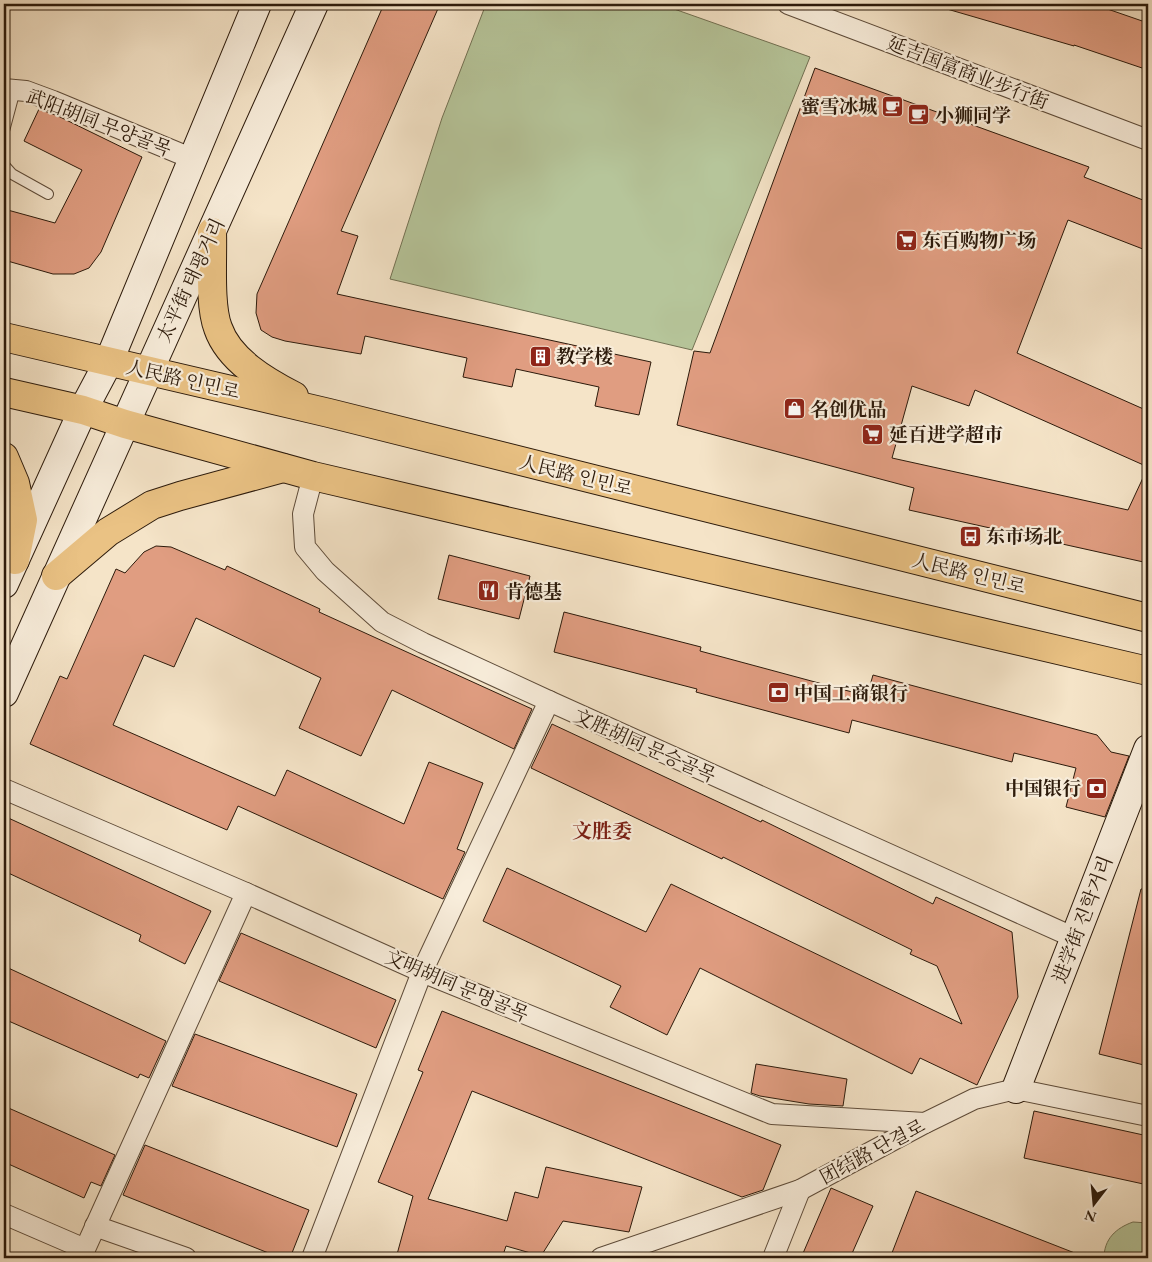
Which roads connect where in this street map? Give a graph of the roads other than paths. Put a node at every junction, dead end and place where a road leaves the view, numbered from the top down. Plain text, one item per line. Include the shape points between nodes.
1 (257, 4) edge
2 (314, 4) edge
3 (788, 4) edge
4 (10, 89) edge
5 (4, 131) edge
6 (1148, 140) edge
7 (193, 159) junction
8 (4, 165) edge
9 (48, 194) dead end
10 (212, 232) junction
11 (4, 337) edge
12 (109, 362) junction
13 (148, 372) junction
14 (4, 392) edge
15 (83, 410) junction
16 (329, 414) junction
17 (125, 424) junction
18 (4, 457) edge
19 (285, 468) junction
20 (313, 476) junction
21 (15, 560) junction
22 (56, 576) junction
23 (4, 584) edge
24 (1148, 618) edge
25 (1148, 671) edge
26 (4, 693) edge
27 (549, 701) junction
28 (1148, 748) edge
29 (4, 789) edge
30 (246, 893) junction
31 (1075, 938) junction
32 (422, 972) junction
33 (1016, 1089) junction
34 (1148, 1116) edge
35 (925, 1123) junction
36 (800, 1190) junction
37 (4, 1214) edge
38 (95, 1226) junction
39 (83, 1254) edge
40 (186, 1258) edge
41 (312, 1258) edge
42 (601, 1258) edge
43 (773, 1258) edge

1 - 7 main road
2 - 10 main road, 太平街 태평거리
3 - 6 street, 延吉国富商业步行街
4 - 5 lane
4 - 7 street, 武阳胡同 무양골목 via 53,100
7 - 12 main road
8 - 9 lane via 12,174
10 - 13 main road, 太平街 태평거리
10 - 16 main road via 214,308 218,328 227,344 244,365 266,381
11 - 12 main road, 人民路 인민로
12 - 13 main road, 人民路 인민로
12 - 15 main road
13 - 16 main road, 人民路 인민로
13 - 17 main road, 太平街 태평거리
14 - 15 main road
15 - 17 main road
15 - 21 main road
16 - 24 main road, 人民路 인민로
17 - 19 main road
17 - 22 main road, 太平街 태평거리
18 - 21 main road via 15,483 23,520
19 - 20 main road
19 - 22 main road via 152,505 108,532
20 - 25 main road
20 - 27 street, 文胜胡同 문승골목 via 303,514 305,547 325,571 382,622
21 - 23 main road
22 - 26 main road, 太平街 태평거리
27 - 31 street, 文胜胡同 문승골목
27 - 32 street
28 - 31 main road, 进学街 진학거리
29 - 30 street, 文明胡同 문명골목
30 - 32 street, 文明胡同 문명골목
30 - 38 street
31 - 33 main road, 进学街 진학거리
32 - 35 street, 文明胡同 문명골목 via 772,1114
32 - 41 street
33 - 34 street, 团结路 단결로
33 - 35 street, 团结路 단결로 via 974,1099
35 - 36 street, 团结路 단결로
36 - 42 street, 团结路 단결로
36 - 43 street
37 - 39 street
38 - 39 street
38 - 40 street

